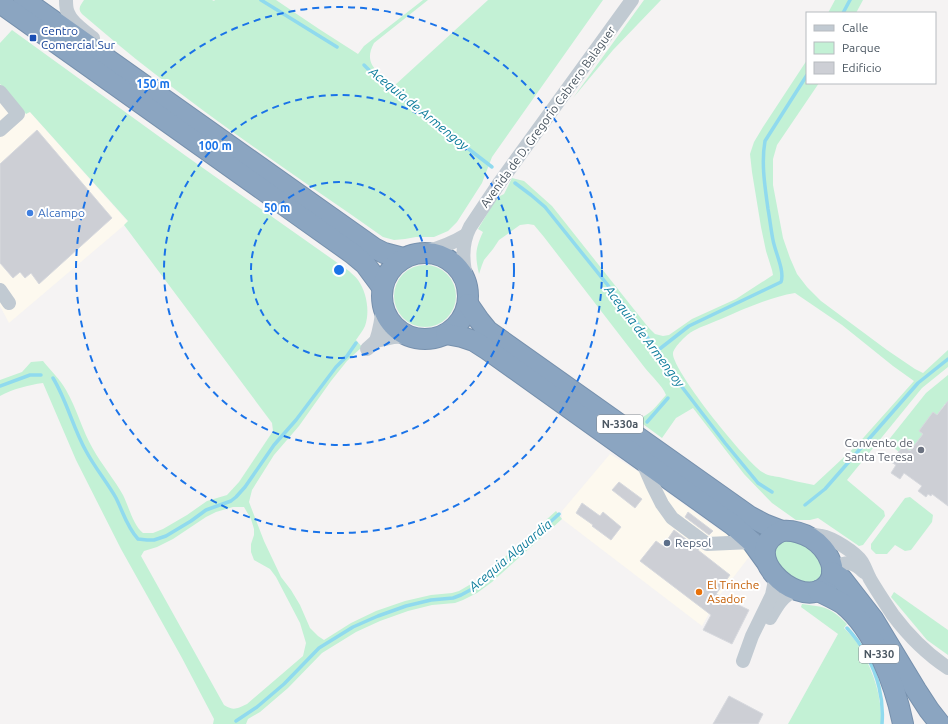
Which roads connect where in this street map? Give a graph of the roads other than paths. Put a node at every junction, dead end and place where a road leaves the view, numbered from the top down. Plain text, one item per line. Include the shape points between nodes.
1 (66, 0) edge
2 (632, 0) edge
3 (0, 3) edge
4 (32, 4) edge
5 (0, 92) edge
6 (160, 97) junction
7 (0, 130) edge
8 (466, 234) junction
9 (425, 252) junction
10 (403, 258) junction
11 (0, 290) edge
12 (468, 295) junction
13 (382, 296) junction
14 (10, 303) dead end
15 (446, 334) junction
16 (409, 336) junction
17 (642, 460) junction
18 (782, 532) junction
19 (804, 534) junction
20 (752, 542) junction
21 (771, 568) junction
22 (832, 570) junction
23 (870, 578) junction
24 (796, 589) junction
25 (818, 591) junction
26 (894, 655) junction
27 (948, 668) edge
28 (898, 701) junction
29 (897, 724) edge
30 (902, 724) edge
31 (910, 724) edge
32 (940, 724) edge

1 - 4 street via 46,9
1 - 6 street via 68,15 72,20
2 - 8 street, Avenida de D. Gregorio Cabrero Balaguer via 500,182
3 - 13 highway, N-330a via 353,254 365,264
4 - 6 highway
5 - 7 street via 18,114
6 - 10 highway via 374,248
8 - 9 street, Avenida de D. Gregorio Cabrero Balaguer via 454,242
8 - 12 street, Avenida de D. Gregorio Cabrero Balaguer via 463,255
9 - 10 highway, N-330a
9 - 12 highway, N-330a via 441,255 456,264 465,278
10 - 13 highway, N-330a via 388,274
11 - 14 street
12 - 15 highway, N-330a via 462,318
12 - 18 highway, N-330a via 478,320 488,331 749,516
13 - 16 highway, N-330a via 387,316 395,327
13 - 16 street via 380,328 372,345 394,337
15 - 16 highway, N-330a via 432,339
15 - 17 highway, N-330a via 474,341
17 - 20 highway, N-330a via 733,525
17 - 20 street via 662,504 672,518 707,544
18 - 19 highway, N-330a
18 - 21 highway via 771,537 765,548 764,554
19 - 22 highway via 828,555
19 - 23 street via 822,536 846,548 861,562
20 - 21 highway, N-330a
21 - 24 highway, N-330a via 784,583
21 - 24 street via 772,595 743,661 780,602
22 - 23 street via 850,562 860,567
22 - 25 highway via 832,577 828,583
22 - 26 highway, N-330 via 873,619
23 - 27 street via 904,628 924,649
24 - 25 highway, N-330a via 805,593
25 - 28 highway, N-330 via 841,603 859,622 883,661
26 - 31 highway, N-330 via 896,673
26 - 32 highway
28 - 29 highway
28 - 30 highway, N-330

